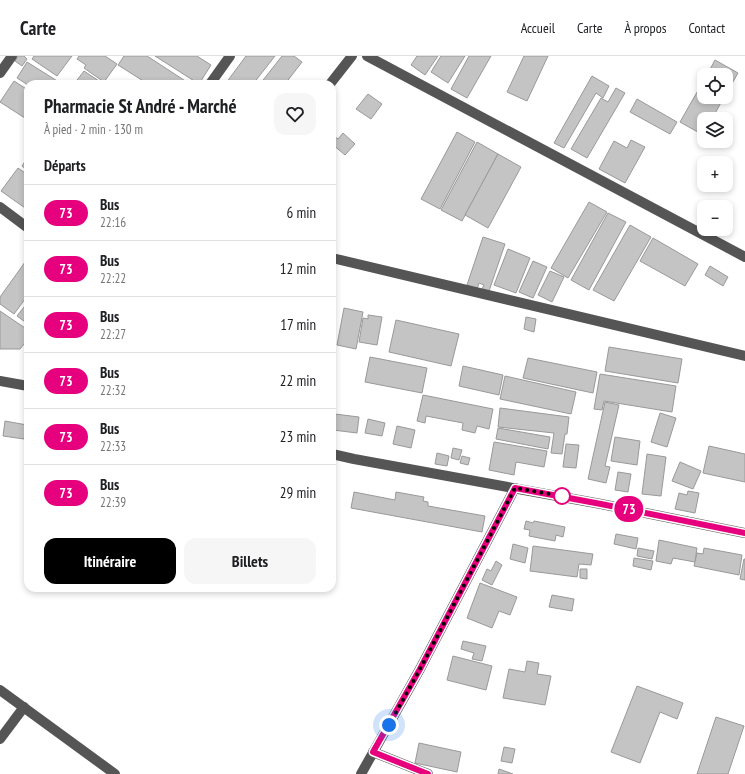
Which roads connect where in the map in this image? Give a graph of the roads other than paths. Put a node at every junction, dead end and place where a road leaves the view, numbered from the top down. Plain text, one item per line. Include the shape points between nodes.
1 (12, 56) edge
2 (230, 56) edge
3 (352, 56) edge
4 (367, 56) edge
5 (0, 73) edge
6 (213, 80) edge
7 (333, 80) edge
8 (0, 207) edge
9 (24, 225) edge
10 (745, 257) edge
11 (336, 259) edge
12 (745, 356) edge
13 (0, 381) edge
14 (24, 385) edge
15 (336, 455) edge
16 (515, 488) junction
17 (745, 533) edge
18 (0, 690) edge
19 (24, 708) junction
20 (0, 739) edge
21 (373, 752) junction
22 (114, 774) edge
23 (361, 774) edge
24 (428, 774) edge

1 - 5 street
2 - 6 street
3 - 7 street
4 - 10 street
8 - 9 street
11 - 12 street
13 - 14 street
15 - 16 street
16 - 17 street
16 - 21 street
18 - 19 street
19 - 20 street
19 - 22 street
21 - 23 street
21 - 24 street

